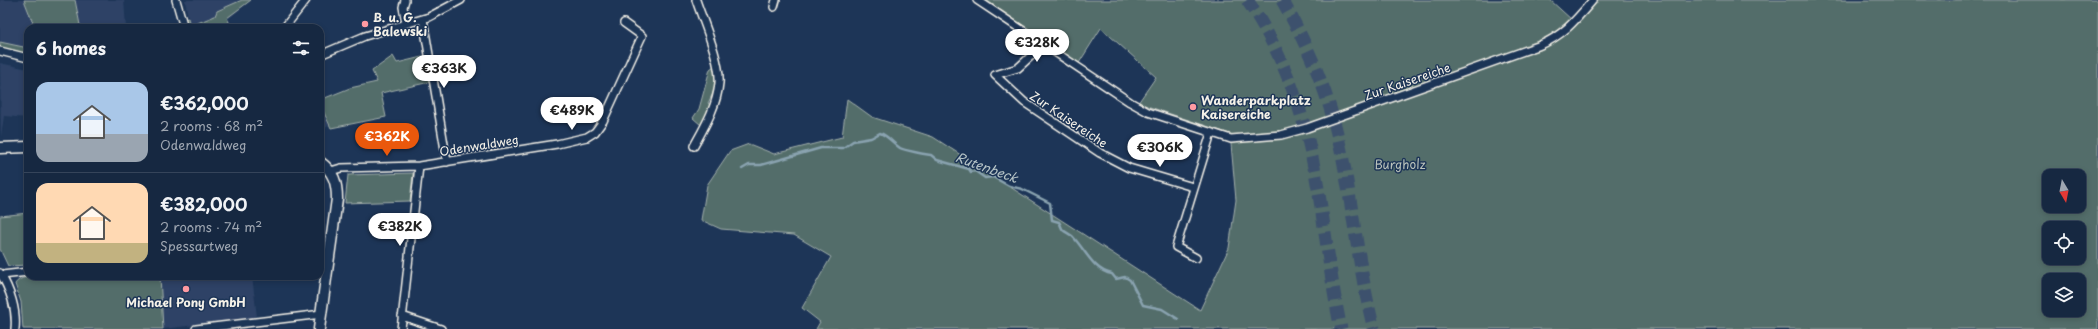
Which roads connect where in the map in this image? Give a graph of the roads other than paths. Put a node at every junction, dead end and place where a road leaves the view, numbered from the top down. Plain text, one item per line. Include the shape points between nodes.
1 (176, 0) edge
2 (306, 0) edge
3 (405, 0) edge
4 (461, 0) edge
5 (696, 0) edge
6 (977, 0) edge
7 (1593, 0) edge
8 (422, 19) junction
9 (406, 23) junction
10 (624, 23) dead end
11 (183, 24) edge
12 (287, 24) edge
13 (1044, 44) junction
14 (0, 51) edge
15 (324, 53) edge
16 (24, 57) edge
17 (1211, 133) junction
18 (694, 146) dead end
19 (24, 147) edge
20 (0, 148) edge
21 (447, 162) junction
22 (324, 165) edge
23 (419, 166) junction
24 (331, 171) junction
25 (1193, 187) junction
26 (1196, 258) dead end
27 (24, 272) edge
28 (1, 274) edge
29 (322, 314) junction
30 (402, 316) junction
31 (242, 326) edge
32 (15, 329) edge
33 (199, 329) edge
34 (319, 329) edge
35 (401, 329) edge
36 (441, 329) edge

1 - 11 street
2 - 12 street
3 - 9 street via 403,7
4 - 8 street via 439,13
5 - 18 street via 717,64 719,83 711,114
6 - 13 street, Zur Kaisereiche
7 - 17 street, Zur Kaisereiche via 1572,26 1552,41 1315,126 1281,135 1231,139
8 - 9 street
8 - 21 street
9 - 15 street via 365,36
10 - 21 street, Odenwaldweg via 642,36 611,106 595,132 587,137 569,141
13 - 17 street, Zur Kaisereiche via 1148,112
13 - 25 street, Zur Kaisereiche via 1018,68 995,75 1024,102 1100,153 1129,168
14 - 16 street
17 - 25 street
19 - 20 street
21 - 23 street, Odenwaldweg
22 - 24 street
23 - 24 street, Odenwaldweg via 341,168
23 - 30 street
24 - 29 street via 337,187 337,199
25 - 26 street via 1176,247
27 - 28 street
28 - 32 street via 14,308
29 - 31 street
29 - 34 street
30 - 35 street
30 - 36 street
31 - 33 street

